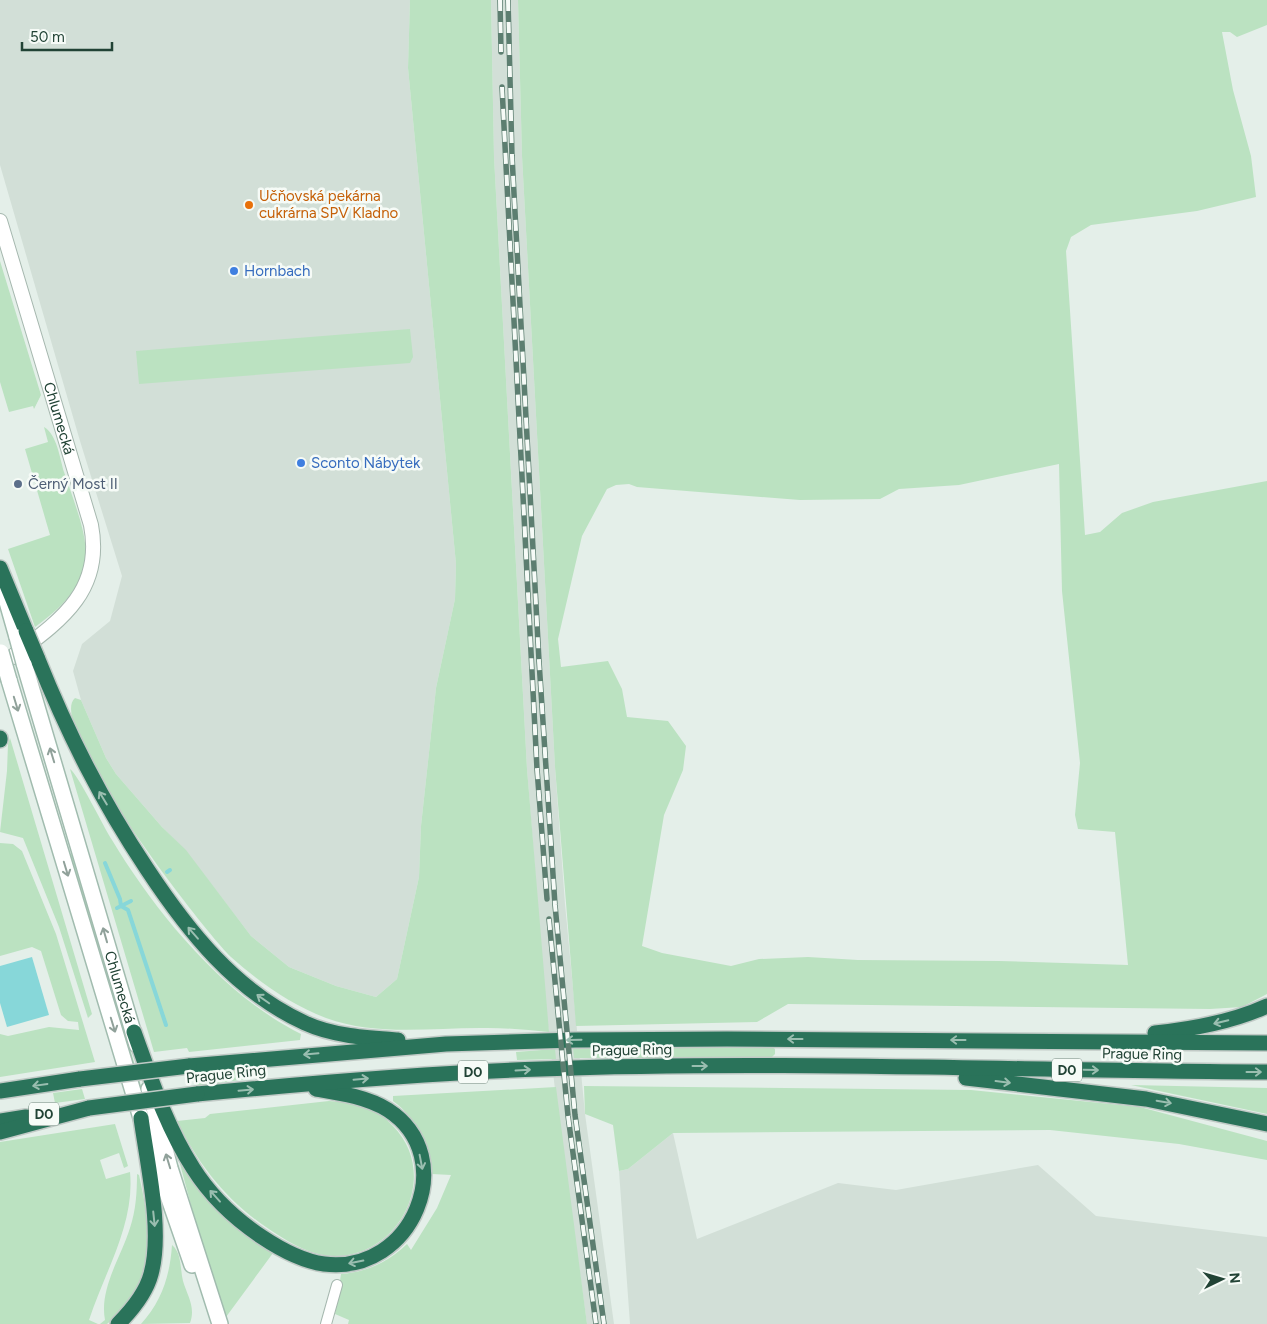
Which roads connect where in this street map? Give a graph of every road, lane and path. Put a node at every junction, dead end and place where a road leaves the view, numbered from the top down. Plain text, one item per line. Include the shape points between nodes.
1 (0, 221) edge
2 (0, 568) edge
3 (0, 580) edge
4 (21, 634) junction
5 (0, 651) edge
6 (31, 660) junction
7 (0, 666) edge
8 (1267, 1006) edge
9 (134, 1032) junction
10 (1094, 1040) junction
11 (1267, 1043) edge
12 (446, 1044) junction
13 (868, 1068) junction
14 (1267, 1072) edge
15 (295, 1085) junction
16 (0, 1091) edge
17 (89, 1108) junction
18 (142, 1118) junction
19 (0, 1121) edge
20 (1267, 1124) edge
21 (0, 1132) edge
22 (338, 1285) dead end
23 (118, 1324) edge
24 (219, 1324) edge
25 (326, 1324) edge

1 - 7 street, Chlumecká via 91,525 94,552 89,578 75,604
2 - 4 highway
3 - 4 main road
4 - 6 highway, bridge
5 -> 18 main road, Chlumecká, bridge
9 -> 6 main road, Chlumecká
12 -> 6 highway via 369,1038 322,1030 278,1009 226,969 184,922 128,840 83,762
8 -> 10 highway via 1245,1016 1188,1030
15 -> 9 highway via 341,1093 382,1107 406,1126 415,1143 423,1172 417,1210 398,1239 373,1257 339,1264 306,1259 268,1240 227,1208 200,1178 178,1140 158,1100
24 -> 9 main road, Chlumecká via 165,1150
10 - 11 highway, Prague Ring / D0
10 -> 12 highway, Prague Ring / D0 via 664,1039
12 -> 16 highway, Prague Ring / D0, bridge via 189,1066
13 -> 14 highway, Prague Ring / D0
15 -> 13 highway, Prague Ring / D0 via 540,1069
13 -> 20 highway via 1146,1099
17 -> 15 highway, Prague Ring / D0, bridge
17 - 19 highway, Prague Ring / D0
17 - 21 highway
18 -> 23 highway via 155,1254 143,1294
18 - 24 main road, Chlumecká via 188,1256
22 - 25 street

